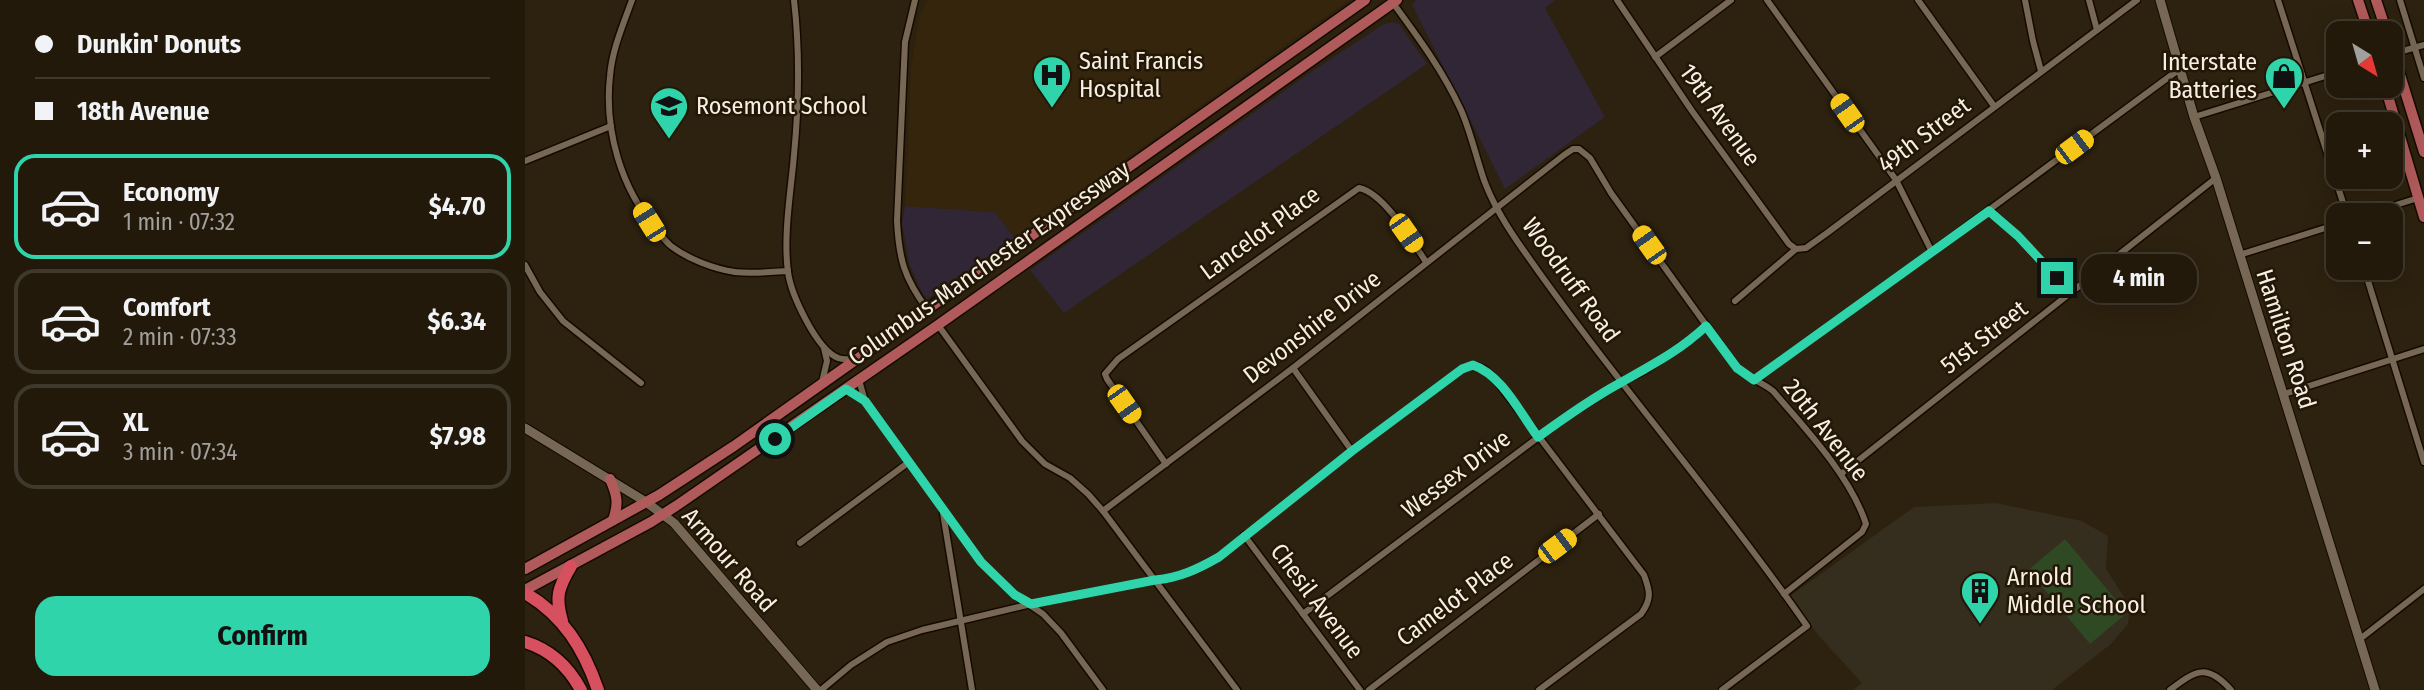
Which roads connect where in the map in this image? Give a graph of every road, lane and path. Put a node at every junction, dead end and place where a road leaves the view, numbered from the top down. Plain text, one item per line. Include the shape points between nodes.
1 (632, 0) edge
2 (794, 0) edge
3 (915, 0) edge
4 (1365, 0) edge
5 (1617, 0) edge
6 (1731, 0) edge
7 (1767, 0) edge
8 (1918, 0) edge
9 (2025, 0) edge
10 (2089, 0) edge
11 (2137, 0) edge
12 (2160, 0) edge
13 (2278, 0) edge
14 (2358, 0) edge
15 (2377, 0) edge
16 (2400, 0) edge
17 (1393, 1) edge
18 (2365, 21) edge
19 (2383, 21) edge
20 (2097, 30) junction
21 (2424, 45) edge
22 (2415, 47) junction
23 (2403, 49) edge
24 (1655, 57) junction
25 (2181, 68) junction
26 (2041, 71) junction
27 (2326, 76) edge
28 (2424, 78) edge
29 (2304, 83) junction
30 (2403, 88) edge
31 (2389, 98) edge
32 (1994, 106) junction
33 (1209, 110) junction
34 (2194, 117) junction
35 (611, 127) junction
36 (1579, 149) joint
37 (2424, 152) edge
38 (525, 160) edge
39 (1162, 166) junction
40 (2216, 178) junction
41 (1896, 180) junction
42 (2418, 198) junction
43 (2343, 203) edge
44 (2402, 203) edge
45 (1496, 208) junction
46 (1989, 211) junction
47 (2424, 216) edge
48 (2326, 228) edge
49 (1796, 249) junction
50 (1932, 253) junction
51 (2239, 255) junction
52 (1426, 262) junction
53 (525, 265) edge
54 (788, 271) junction
55 (2368, 280) edge
56 (2070, 293) junction
57 (1735, 301) dead end
58 (927, 309) junction
59 (938, 325) junction
60 (1706, 326) junction
61 (822, 343) junction
62 (2424, 349) edge
63 (857, 358) junction
64 (2393, 359) junction
65 (1293, 368) junction
66 (859, 380) junction
67 (1754, 380) junction
68 (1622, 382) junction
69 (641, 383) dead end
70 (822, 383) junction
71 (846, 389) junction
72 (2284, 394) junction
73 (865, 401) junction
74 (525, 428) edge
75 (1538, 437) junction
76 (1352, 451) junction
77 (909, 461) junction
78 (2424, 462) edge
79 (1166, 464) junction
80 (1841, 474) junction
81 (610, 479) junction
82 (646, 502) junction
83 (943, 511) junction
84 (1103, 511) junction
85 (663, 514) junction
86 (1599, 514) junction
87 (614, 520) junction
88 (1244, 535) junction
89 (800, 543) dead end
90 (571, 566) junction
91 (525, 569) edge
92 (1155, 580) junction
93 (2424, 589) edge
94 (525, 592) edge
95 (1784, 594) junction
96 (1031, 604) junction
97 (1303, 614) junction
98 (961, 620) junction
99 (562, 621) junction
100 (2360, 639) junction
101 (525, 642) edge
102 (581, 690) edge
103 (598, 690) edge
104 (819, 690) edge
105 (972, 690) edge
106 (1103, 690) edge
107 (1237, 690) edge
108 (1360, 690) edge
109 (1369, 690) edge
110 (1539, 690) edge
111 (1722, 690) edge
112 (2170, 690) edge
113 (2231, 690) edge
114 (2375, 690) edge

1 - 35 street via 614,48 608,99
2 - 54 street via 799,56
3 - 58 street via 905,42 898,243 908,282
4 - 33 main road, Columbus-Manchester Expressway
5 - 24 street, 19th Avenue
6 - 24 street
7 - 41 street
8 - 32 street
9 - 26 street
10 - 20 street
11 - 20 street, 49th Street
12 - 25 street, Hamilton Road
13 - 29 street
14 - 18 main road
15 - 19 main road
16 - 22 street
17 - 39 main road, Columbus-Manchester Expressway
17 - 45 street, Woodruff Road via 1452,91
20 - 26 street, 49th Street
21 - 22 street
22 - 23 street
22 - 28 street
24 - 49 street, 19th Avenue
25 - 34 street, Hamilton Road
25 - 46 street
26 - 32 street, 49th Street
27 - 29 street
29 - 34 street
29 - 43 street
30 - 37 main road
31 - 42 main road
32 - 41 street, 49th Street
33 - 39 main road via 1209,124 1169,155
33 - 58 main road, Columbus-Manchester Expressway
34 - 40 street, Hamilton Road
35 - 38 street
35 - 54 street via 634,197 670,246 707,265 735,272
36 - 45 street, Devonshire Drive via 1564,155
36 - 60 street, 20th Avenue via 1590,158
39 - 59 main road, Columbus-Manchester Expressway
40 - 51 street, Hamilton Road
40 - 56 street, 51st Street
41 - 49 street, 49th Street via 1806,248
41 - 50 street
42 - 44 street
42 - 47 main road
45 - 52 street, Devonshire Drive
45 - 68 street, Woodruff Road
46 - 50 street
46 - 56 street
48 - 51 street
49 - 57 street, 49th Street
50 - 67 street
51 - 72 street, Hamilton Road
52 - 65 street, Devonshire Drive
52 - 79 street, Lancelot Place via 1375,196 1359,188 1118,359 1105,374
53 - 69 street via 563,321
54 - 61 street via 799,305
55 - 64 street
56 - 80 street, 51st Street
58 - 63 main road, Columbus-Manchester Expressway
59 - 66 main road, Columbus-Manchester Expressway
59 - 84 street via 1023,441
60 - 67 street, 20th Avenue via 1737,368
60 - 68 street, Wessex Drive
61 - 63 street via 836,357
61 - 70 street via 827,361
62 - 64 street
63 - 70 main road, Columbus-Manchester Expressway
64 - 72 street
64 - 78 street
65 - 76 street
65 - 79 street, Devonshire Drive
66 - 71 main road, Columbus-Manchester Expressway
66 - 73 street
67 - 80 street, 20th Avenue via 1773,391
68 - 75 street, Wessex Drive
68 - 95 street, Woodruff Road
70 - 82 main road, Columbus-Manchester Expressway
71 - 73 street
71 - 85 main road, Columbus-Manchester Expressway
72 - 100 street, Hamilton Road
73 - 77 street
74 - 81 street, Armour Road
75 - 76 street via 1495,379 1473,365
75 - 86 street
75 - 97 street, Wessex Drive
76 - 88 street
77 - 83 street
77 - 89 street
79 - 84 street, Devonshire Drive
80 - 95 street, 20th Avenue via 1866,524
81 - 82 street, Armour Road
81 - 87 main road via 619,505
82 - 85 street, Armour Road
82 - 87 main road, Columbus-Manchester Expressway
83 - 96 street via 997,580
83 - 98 street
84 - 92 street
85 - 90 main road, Columbus-Manchester Expressway
85 - 104 street, Armour Road
86 - 109 street, Camelot Place
86 - 110 street via 1644,575 1650,602 1641,614
87 - 91 main road, Columbus-Manchester Expressway
88 - 92 street via 1199,569
88 - 97 street, Chesil Avenue
90 - 94 main road, Columbus-Manchester Expressway
90 - 99 highway via 558,591
92 - 96 street
92 - 107 street
93 - 100 street
94 - 99 highway
95 - 111 street via 1807,626
96 - 98 street
96 - 106 street via 1061,633
97 - 108 street, Chesil Avenue
98 - 104 street via 887,642
98 - 105 street
99 - 103 highway via 590,666
100 - 114 street, Hamilton Road
101 - 102 highway via 555,656
112 - 113 street via 2203,671 2218,675

